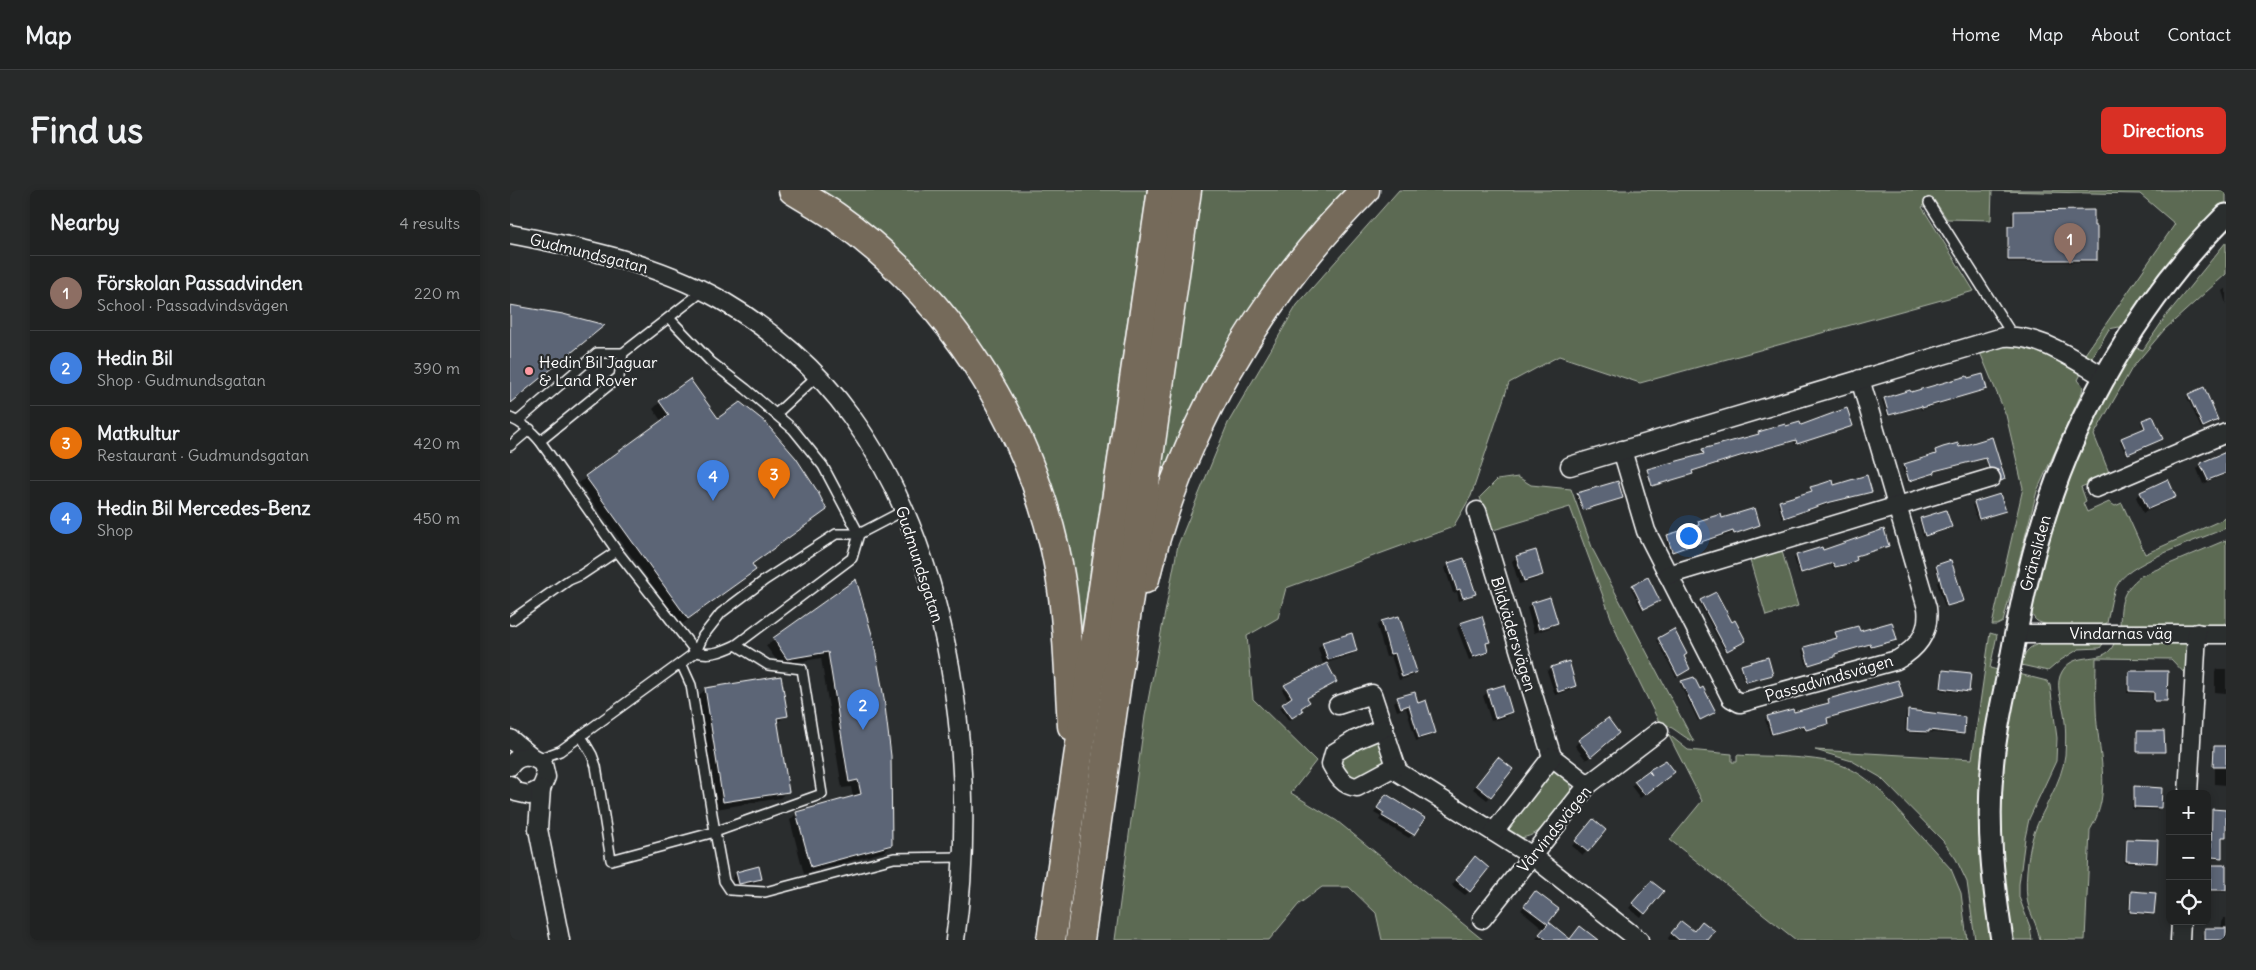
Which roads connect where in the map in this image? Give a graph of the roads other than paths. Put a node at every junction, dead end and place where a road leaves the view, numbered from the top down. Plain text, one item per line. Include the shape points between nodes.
1 (793, 190) edge
2 (1162, 190) edge
3 (1187, 190) edge
4 (1365, 190) edge
5 (1929, 203) dead end
6 (2225, 218) edge
7 (510, 234) edge
8 (703, 291) junction
9 (669, 318) junction
10 (2013, 336) junction
11 (623, 353) junction
12 (817, 376) junction
13 (2106, 378) junction
14 (1860, 379) junction
15 (776, 414) junction
16 (514, 420) edge
17 (530, 429) junction
18 (2226, 433) edge
19 (540, 442) junction
20 (510, 446) edge
21 (1622, 450) junction
22 (1570, 466) dead end
23 (1991, 478) dead end
24 (2096, 488) dead end
25 (1898, 506) junction
26 (905, 510) junction
27 (1477, 511) dead end
28 (859, 534) junction
29 (617, 550) junction
30 (1668, 575) junction
31 (512, 620) dead end
32 (2196, 633) junction
33 (2016, 634) junction
34 (2226, 634) edge
35 (736, 645) junction
36 (696, 652) junction
37 (681, 663) junction
38 (1116, 699) junction
39 (1338, 705) dead end
40 (1384, 728) junction
41 (1660, 731) dead end
42 (581, 736) junction
43 (510, 739) edge
44 (560, 751) junction
45 (1552, 757) junction
46 (538, 762) junction
47 (510, 766) edge
48 (1396, 766) junction
49 (1075, 780) junction
50 (1588, 786) junction
51 (513, 788) edge
52 (541, 789) junction
53 (2188, 790) edge
54 (538, 829) junction
55 (716, 832) junction
56 (1494, 832) junction
57 (962, 856) junction
58 (1532, 856) junction
59 (1072, 900) junction
60 (1482, 919) dead end
61 (2181, 925) edge
62 (560, 940) edge
63 (955, 940) edge
64 (1051, 940) edge
65 (1080, 940) edge
66 (1639, 940) edge
67 (2002, 940) edge
68 (2180, 940) edge

1 - 49 highway via 836,217 919,290 990,384 1016,431 1039,489 1055,550 1065,616
2 - 49 highway
3 - 38 highway
4 - 38 highway via 1288,277 1256,324 1206,413 1168,503 1146,575
5 - 10 lane
6 - 13 street, Gränsliden via 2165,286
7 - 8 street, Gudmundsgatan via 598,252 645,266
8 - 9 lane
8 - 12 street, Gudmundsgatan via 756,323
9 - 11 lane
9 - 15 lane via 711,362
10 - 13 street via 2037,340
10 - 14 street via 1993,339
11 - 16 lane via 597,353
11 - 19 lane via 619,378
12 - 15 lane
12 - 26 street, Gudmundsgatan via 871,446
13 - 33 street, Gränsliden via 2076,435 2050,499 2025,584
14 - 21 street
14 - 25 street, Passadvindsvägen
15 - 28 lane via 793,429 823,466
16 - 17 lane
17 - 19 lane
17 - 20 lane
18 - 24 street
19 - 29 lane
21 - 22 street
21 - 30 street, Passadvindsvägen via 1646,531
23 - 25 street
25 - 30 street
25 - 30 street, Passadvindsvägen via 1928,615 1919,643 1898,660 1735,702
26 - 28 lane
26 - 57 street, Gudmundsgatan via 930,584 956,710 963,786
27 - 45 street, Blidvädersvägen
28 - 35 lane via 852,558
28 - 36 lane via 836,534 764,580 721,613 703,636
29 - 31 lane
29 - 36 lane
32 - 33 street, Vindarnas väg
32 - 34 street, Vindarnas väg
32 - 53 street
33 - 67 street, Gränsliden via 1992,770 1990,809 1993,886
35 - 36 lane via 705,654
35 - 55 lane via 768,665 802,670 822,794
36 - 37 lane
37 - 42 lane
37 - 55 lane via 691,685
38 - 59 highway
39 - 40 street via 1372,694
40 - 48 street
40 - 48 street via 1334,753 1331,764 1350,787 1357,787
41 - 50 street, Vårvindsvägen
42 - 44 lane
42 - 55 lane via 596,766 611,860
43 - 46 street
44 - 46 lane
44 - 46 lane
45 - 50 street
45 - 56 street
46 - 47 street via 521,757
46 - 52 street via 545,784
48 - 56 street via 1398,772
49 - 59 highway
50 - 58 street, Vårvindsvägen
51 - 52 street via 529,795
51 - 54 street
52 - 54 street
54 - 62 street
55 - 57 lane via 724,881 730,890 740,892 765,892 894,858
56 - 58 street
57 - 63 street, Gudmundsgatan
58 - 60 street, Vårvindsvägen
58 - 66 street
59 - 64 highway
59 - 65 highway
61 - 68 street

